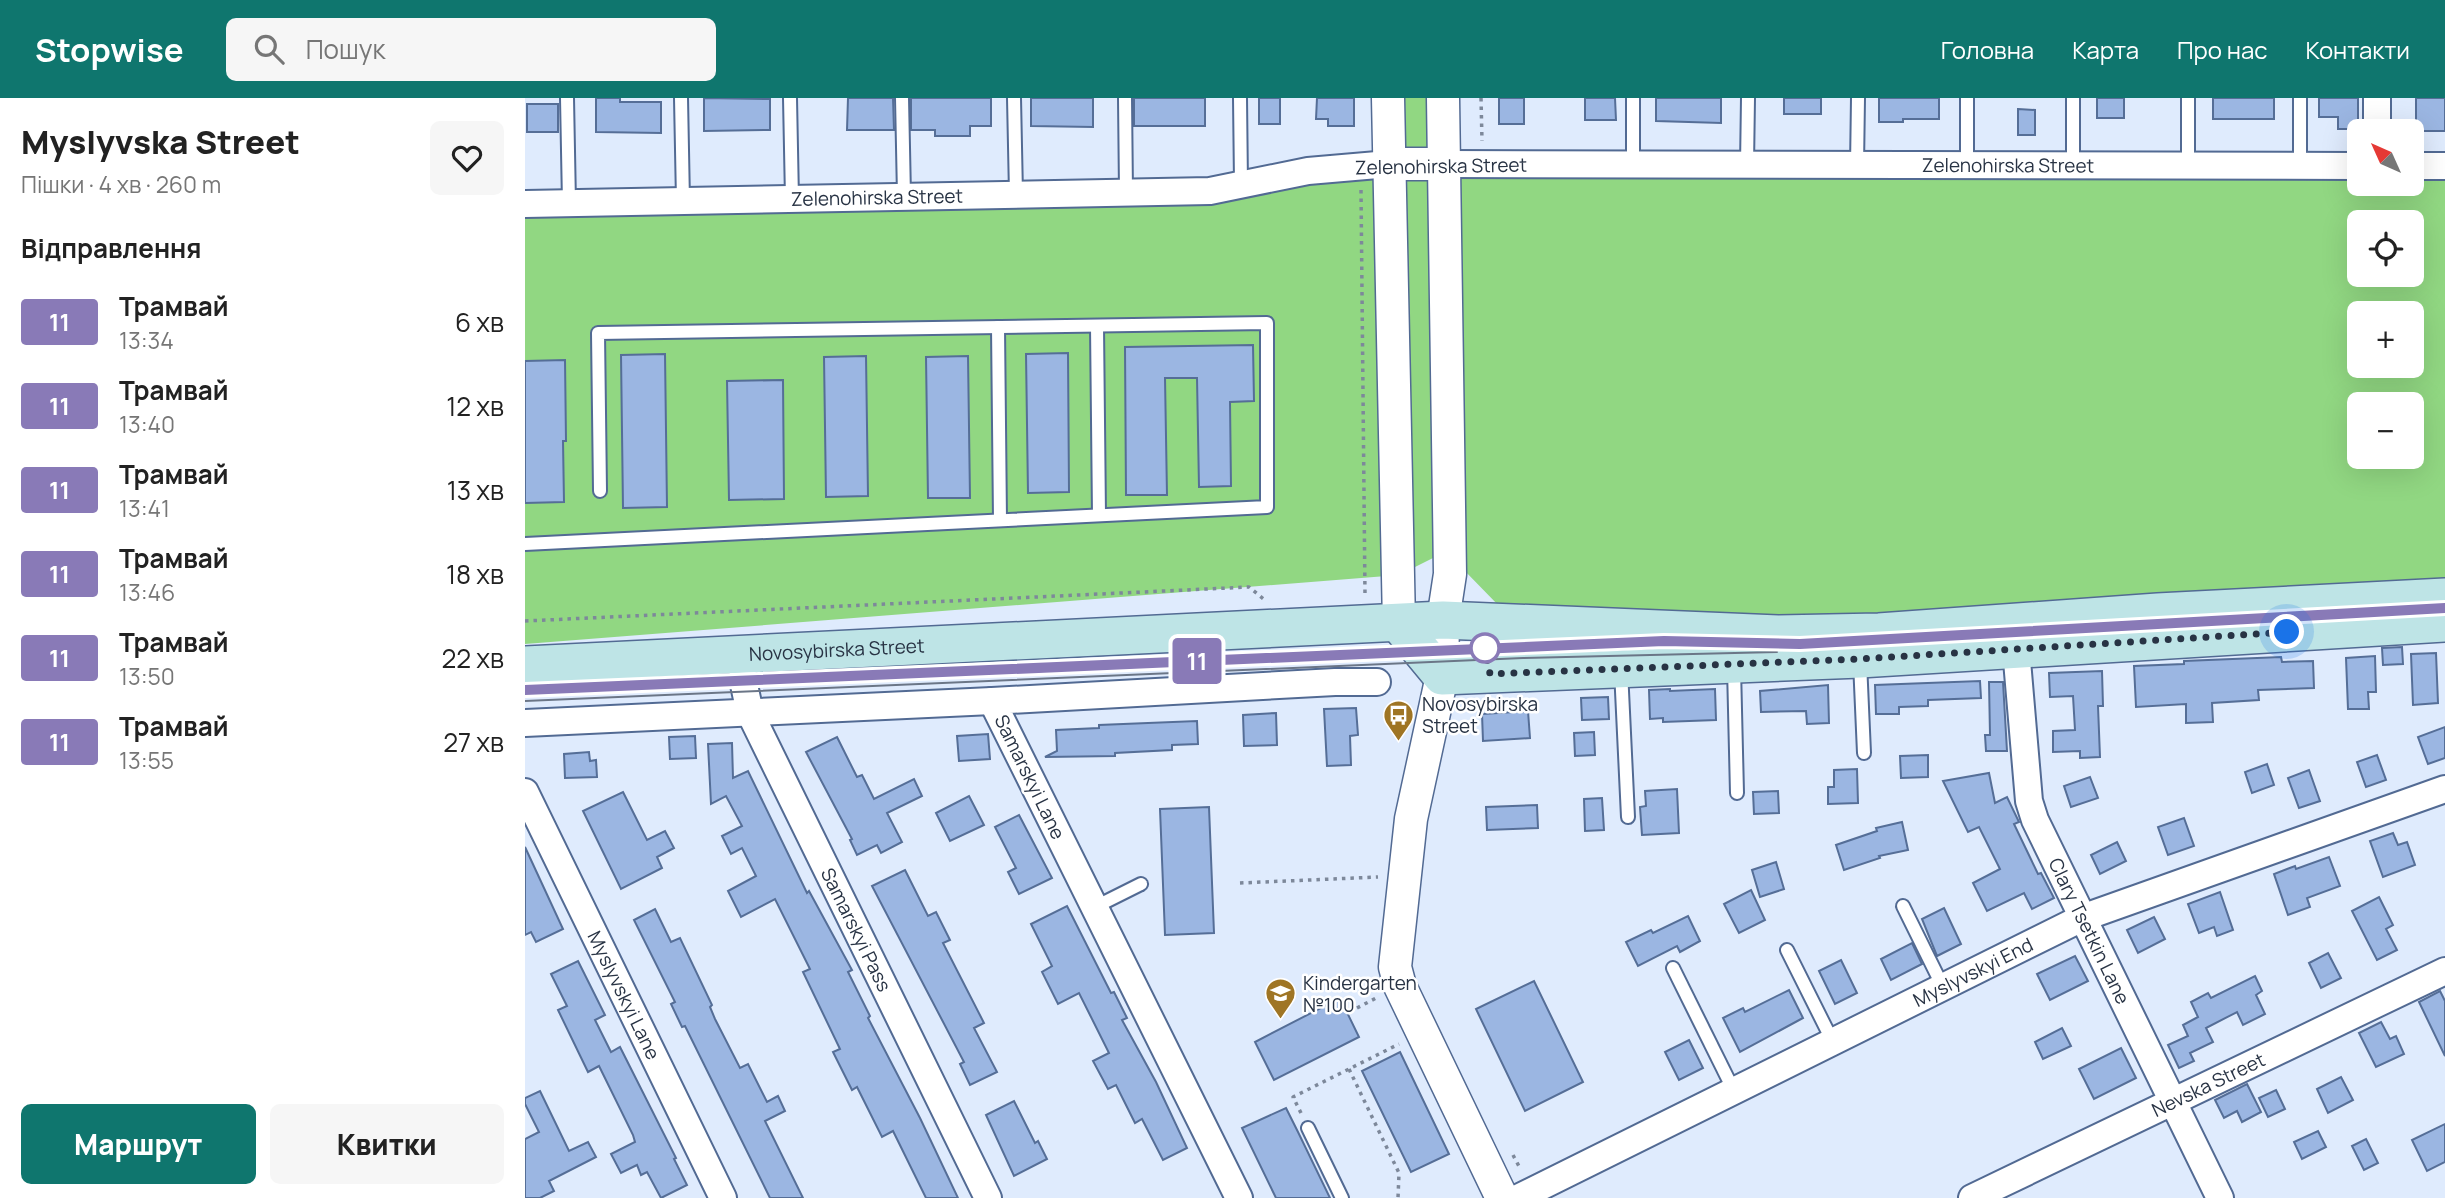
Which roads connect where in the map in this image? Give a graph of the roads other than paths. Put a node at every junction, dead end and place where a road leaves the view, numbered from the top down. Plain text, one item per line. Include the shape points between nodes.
1 (567, 98) edge
2 (681, 98) edge
3 (790, 98) edge
4 (902, 98) edge
5 (1014, 98) edge
6 (1125, 98) edge
7 (1240, 98) edge
8 (1388, 98) edge
9 (1443, 98) edge
10 (1633, 98) edge
11 (1748, 98) edge
12 (1857, 98) edge
13 (1967, 98) edge
14 (2073, 98) edge
15 (2188, 98) edge
16 (2300, 98) edge
17 (2377, 98) edge
18 (2377, 119) edge
19 (1389, 164) junction
20 (1444, 164) junction
21 (1633, 165) junction
22 (1747, 165) junction
23 (1857, 166) junction
24 (1967, 166) junction
25 (2073, 166) junction
26 (2347, 166) edge
27 (2424, 166) edge
28 (2445, 166) edge
29 (2188, 167) junction
30 (2300, 167) junction
31 (1241, 183) junction
32 (1126, 192) junction
33 (1016, 194) junction
34 (904, 196) junction
35 (792, 199) junction
36 (683, 201) junction
37 (569, 203) junction
38 (525, 204) edge
39 (1097, 326) junction
40 (998, 327) junction
41 (600, 491) dead end
42 (1099, 515) junction
43 (1000, 520) junction
44 (525, 544) edge
45 (1450, 577) junction
46 (2445, 597) edge
47 (1443, 620) junction
48 (1480, 621) junction
49 (2445, 623) edge
50 (1399, 624) junction
51 (1624, 628) junction
52 (2016, 649) junction
53 (742, 654) junction
54 (1860, 659) junction
55 (525, 665) edge
56 (1734, 665) junction
57 (1621, 669) junction
58 (1442, 676) junction
59 (1377, 682) dead end
60 (992, 701) junction
61 (750, 713) junction
62 (525, 723) edge
63 (1864, 753) dead end
64 (2445, 789) edge
65 (525, 792) edge
66 (1737, 793) dead end
67 (1628, 817) dead end
68 (1141, 884) dead end
69 (1903, 906) dead end
70 (1095, 907) junction
71 (2082, 918) junction
72 (1787, 950) dead end
73 (1673, 968) dead end
74 (2445, 971) edge
75 (1943, 987) junction
76 (1833, 1042) junction
77 (1734, 1091) junction
78 (2172, 1101) junction
79 (1308, 1128) dead end
80 (1517, 1196) edge
81 (723, 1198) edge
82 (988, 1198) edge
83 (1239, 1198) edge
84 (1342, 1198) edge
85 (1972, 1198) edge
86 (2220, 1198) edge

1 - 37 lane
2 - 36 lane
3 - 35 lane
4 - 34 lane
5 - 33 lane
6 - 32 lane
7 - 31 lane
8 - 19 street
9 - 20 street
10 - 21 lane
11 - 22 lane
12 - 23 lane
13 - 24 lane
14 - 25 lane
15 - 29 lane
16 - 30 lane
17 - 18 street
19 - 20 street, Zelenohirska Street
19 - 31 street, Zelenohirska Street
19 - 50 street
20 - 21 street, Zelenohirska Street
20 - 45 street
21 - 22 street, Zelenohirska Street
22 - 23 street, Zelenohirska Street
23 - 24 street, Zelenohirska Street
24 - 25 street, Zelenohirska Street
25 - 29 street, Zelenohirska Street
26 - 30 street, Zelenohirska Street
27 - 28 street
29 - 30 street, Zelenohirska Street
31 - 32 street, Zelenohirska Street via 1210,191
32 - 33 street, Zelenohirska Street
33 - 34 street, Zelenohirska Street
34 - 35 street, Zelenohirska Street
35 - 36 street, Zelenohirska Street
36 - 37 street, Zelenohirska Street
37 - 38 street, Zelenohirska Street
39 - 40 lane
39 - 42 lane
39 - 42 lane via 1267,323 1266,507
40 - 41 lane via 598,333
40 - 43 lane
42 - 43 lane
43 - 44 lane
45 - 47 street
45 - 48 street
46 - 51 main road, Novosybirska Street via 1879,632 1778,634
47 - 48 main road, Novosybirska Street
47 - 50 main road, Novosybirska Street
47 - 58 street
48 - 51 main road, Novosybirska Street
49 - 52 main road
50 - 53 main road, Novosybirska Street
50 - 58 main road
51 - 57 main road
52 - 54 main road
52 - 71 street, Clary Tsetkin Lane via 2029,801
53 - 55 main road, Novosybirska Street
53 - 61 street, Samarskyi Pass
54 - 56 main road
54 - 63 lane
56 - 57 main road
56 - 66 lane
57 - 58 main road
57 - 67 lane
58 - 80 street via 1411,819 1395,967 1400,986
59 - 60 street, Samarskyi Lane
60 - 61 street
60 - 70 street, Samarskyi Lane
61 - 62 street
61 - 82 street, Samarskyi Pass
64 - 71 street, Myslyvskyi End
65 - 81 street, Myslyvskyi Lane
68 - 70 lane
69 - 75 lane
70 - 83 street, Samarskyi Lane
71 - 75 street, Myslyvskyi End
71 - 78 street, Clary Tsetkin Lane
72 - 76 lane
73 - 77 lane
74 - 78 street, Nevska Street
75 - 76 street, Myslyvskyi End
76 - 77 street, Myslyvskyi End
77 - 80 street, Myslyvskyi End
78 - 85 street, Nevska Street
78 - 86 street, Clary Tsetkin Lane
79 - 84 lane

